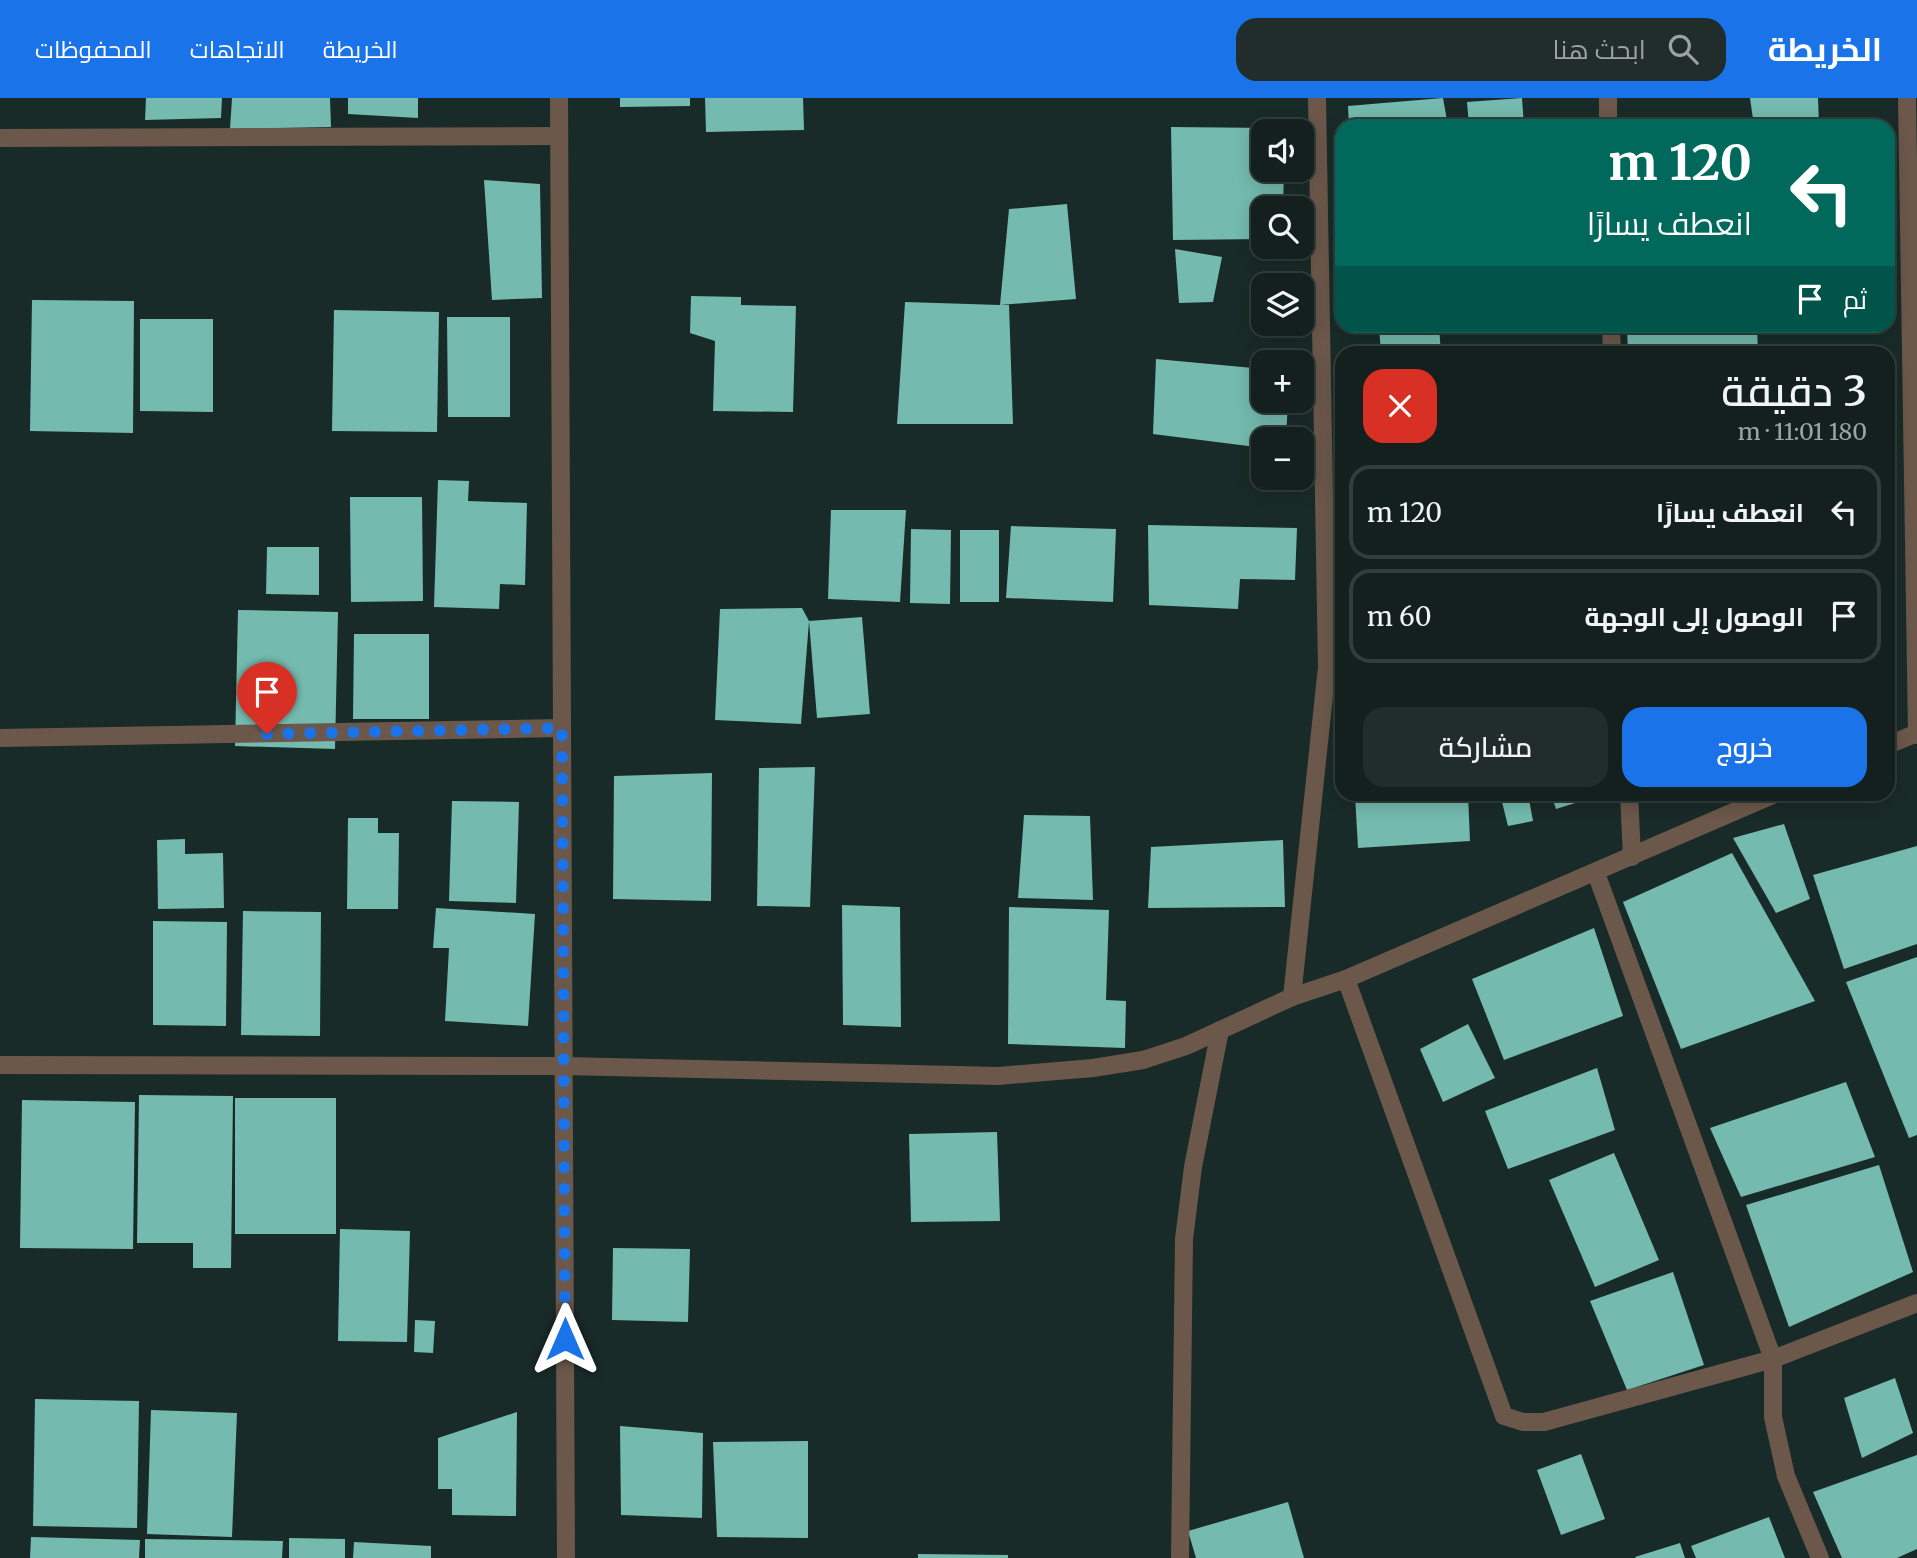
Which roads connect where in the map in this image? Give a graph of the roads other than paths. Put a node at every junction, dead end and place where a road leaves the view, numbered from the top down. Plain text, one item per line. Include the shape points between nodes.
1 (559, 98) edge
2 (1317, 98) edge
3 (1608, 98) edge
4 (1907, 98) edge
5 (1608, 119) edge
6 (559, 136) junction
7 (0, 138) edge
8 (562, 728) junction
9 (1917, 733) edge
10 (0, 738) edge
11 (1895, 742) edge
12 (1629, 801) edge
13 (1759, 801) edge
14 (1632, 857) junction
15 (1596, 873) junction
16 (1346, 979) junction
17 (1292, 997) junction
18 (1220, 1030) junction
19 (0, 1065) edge
20 (564, 1066) junction
21 (1917, 1303) edge
22 (1773, 1359) junction
23 (566, 1558) edge
24 (1180, 1558) edge
25 (1820, 1558) edge

1 - 6 street
2 - 17 street via 1327,667
3 - 5 street
4 - 9 street
6 - 7 street
6 - 8 street
8 - 10 street
8 - 20 street
9 - 11 street
12 - 14 street
13 - 14 street
14 - 15 street
15 - 16 street
15 - 22 street
16 - 17 street
16 - 22 street via 1504,1416 1544,1422
17 - 18 street
18 - 20 street via 1143,1060 999,1076
18 - 24 street via 1184,1239
19 - 20 street
20 - 23 street
21 - 22 street
22 - 25 street via 1773,1417 1784,1464

